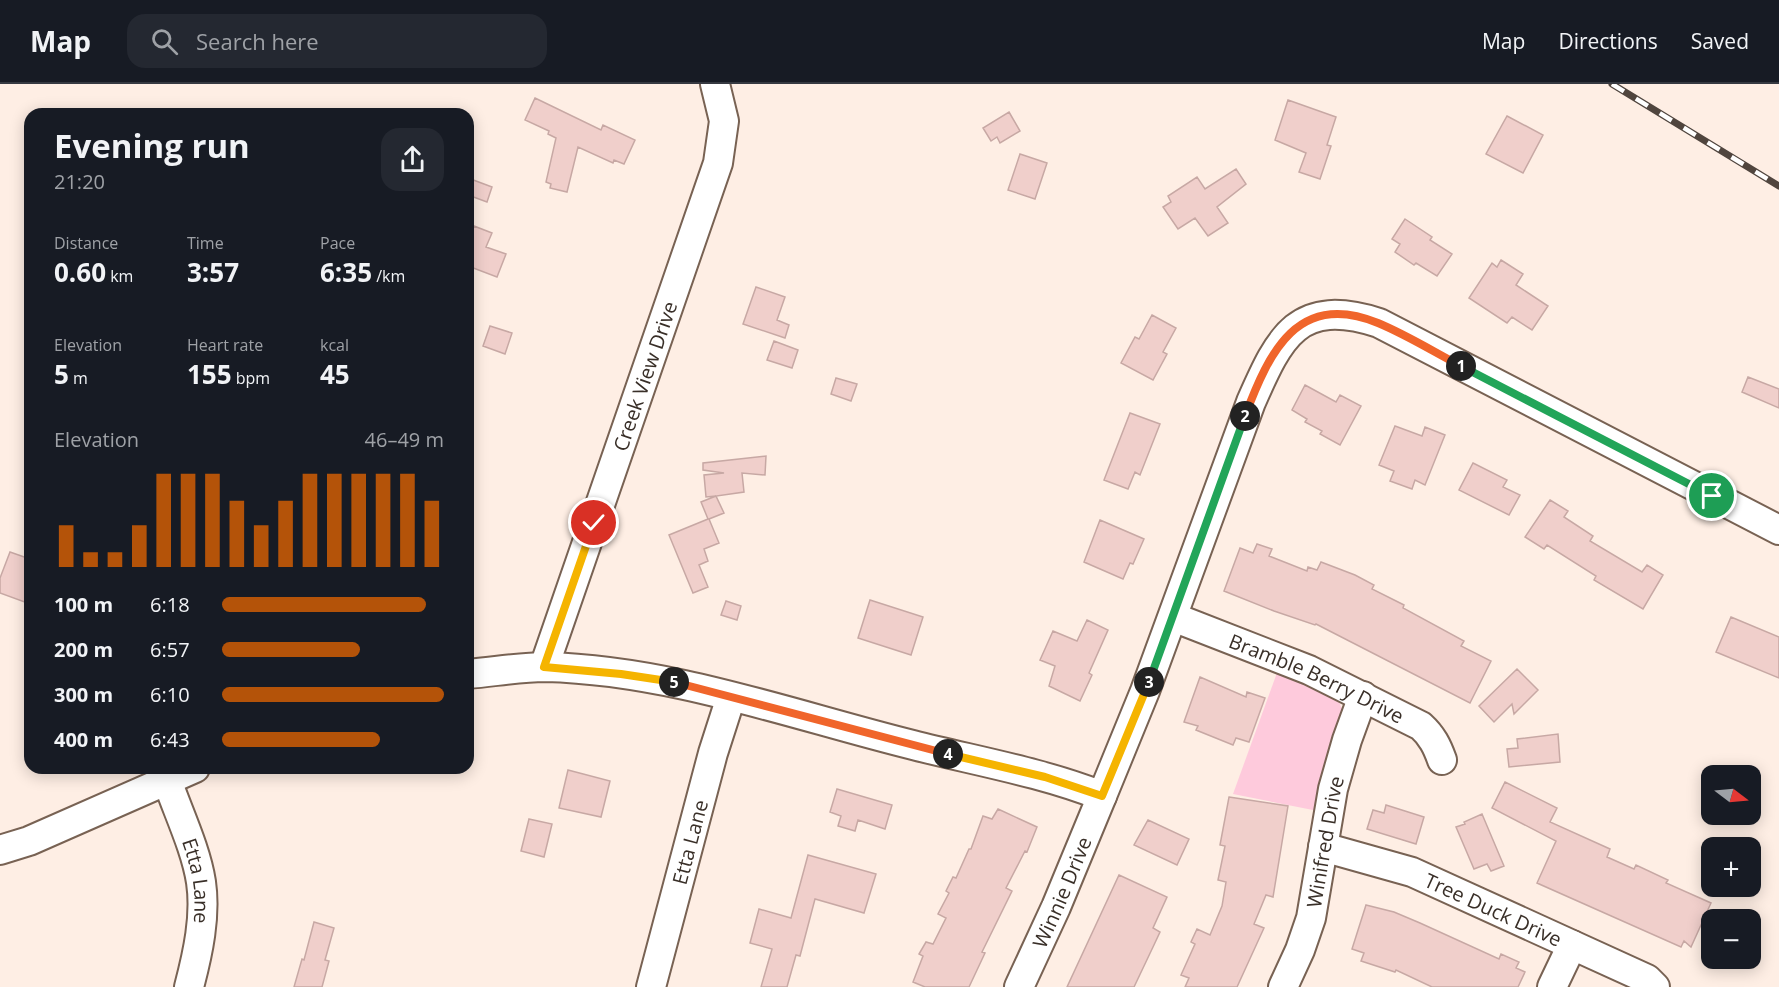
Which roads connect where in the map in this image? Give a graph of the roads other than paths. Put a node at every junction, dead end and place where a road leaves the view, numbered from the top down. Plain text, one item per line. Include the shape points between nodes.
1 (715, 84) edge
2 (1779, 530) edge
3 (1173, 617) junction
4 (544, 667) junction
5 (474, 673) edge
6 (1363, 696) junction
7 (731, 697) junction
8 (1442, 760) dead end
9 (181, 774) edge
10 (167, 780) junction
11 (1102, 796) junction
12 (1323, 847) junction
13 (0, 850) edge
14 (1572, 945) junction
15 (189, 987) edge
16 (651, 987) edge
17 (1019, 987) edge
18 (1283, 987) edge
19 (1552, 987) edge
20 (1655, 987) edge

1 - 4 street, Creek View Drive via 724,121 718,163
2 - 3 street, Winnie Drive via 1379,323 1359,317 1317,316 1293,329 1269,360
3 - 6 street, Bramble Berry Drive via 1309,669
3 - 11 street, Winnie Drive
4 - 5 street
4 - 7 street via 674,682
6 - 8 street, Bramble Berry Drive via 1421,726 1437,746
6 - 12 street, Winifred Drive via 1338,771
7 - 11 street via 1045,777
7 - 16 street, Etta Lane
9 - 10 street
10 - 13 street
10 - 15 street, Etta Lane via 200,881 201,929
11 - 17 street, Winnie Drive
12 - 14 street, Tree Duck Drive via 1412,872
12 - 18 street, Winifred Drive via 1311,918
14 - 19 street
14 - 20 street, Tree Duck Drive via 1647,979

